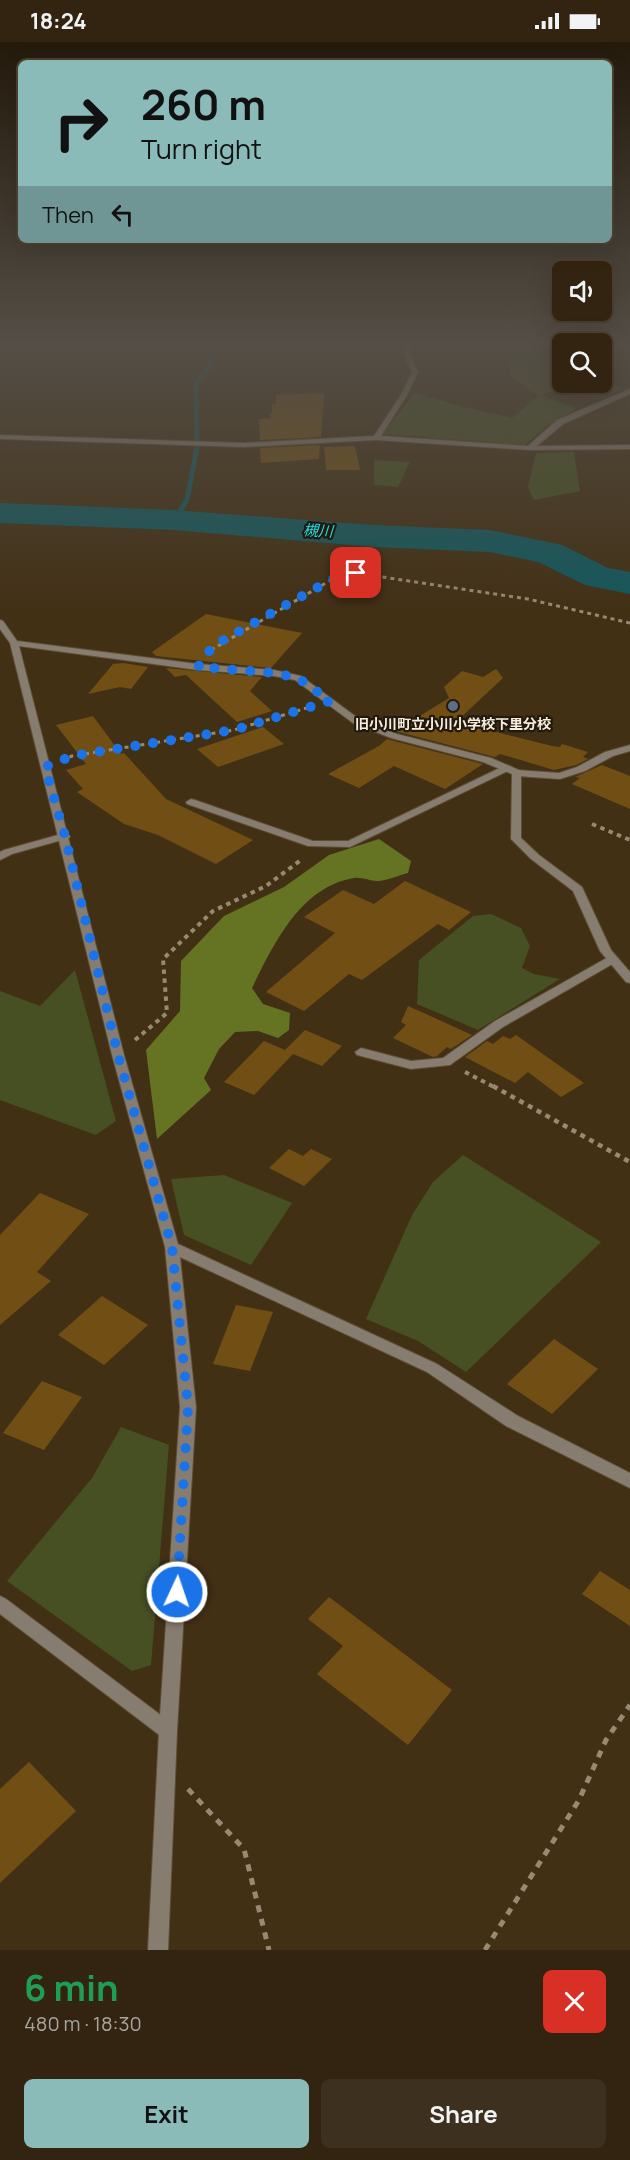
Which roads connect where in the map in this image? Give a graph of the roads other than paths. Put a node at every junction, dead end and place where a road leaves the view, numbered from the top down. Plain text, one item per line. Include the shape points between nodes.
1 (379, 434) edge
2 (546, 434) edge
3 (0, 437) edge
4 (376, 438) junction
5 (630, 447) edge
6 (530, 448) junction
7 (0, 623) edge
8 (14, 643) junction
9 (630, 748) edge
10 (511, 770) junction
11 (190, 802) dead end
12 (65, 836) junction
13 (0, 857) edge
14 (612, 959) junction
15 (630, 979) edge
16 (361, 1052) dead end
17 (172, 1247) junction
18 (630, 1481) edge
19 (0, 1604) edge
20 (168, 1731) junction
21 (158, 1950) edge

1 - 4 street
2 - 6 street
3 - 4 street via 244,445
4 - 6 street
5 - 6 street
7 - 8 street
8 - 10 street via 298,678 356,721
8 - 12 street
9 - 10 street via 560,776
10 - 11 street via 350,844 312,844
10 - 14 street via 516,839 578,889
12 - 13 street
12 - 17 street via 118,1055
14 - 15 street
14 - 16 street via 499,1024 446,1062 411,1065
17 - 18 street via 432,1368 512,1421
17 - 20 street via 188,1407
19 - 20 street
20 - 21 street

